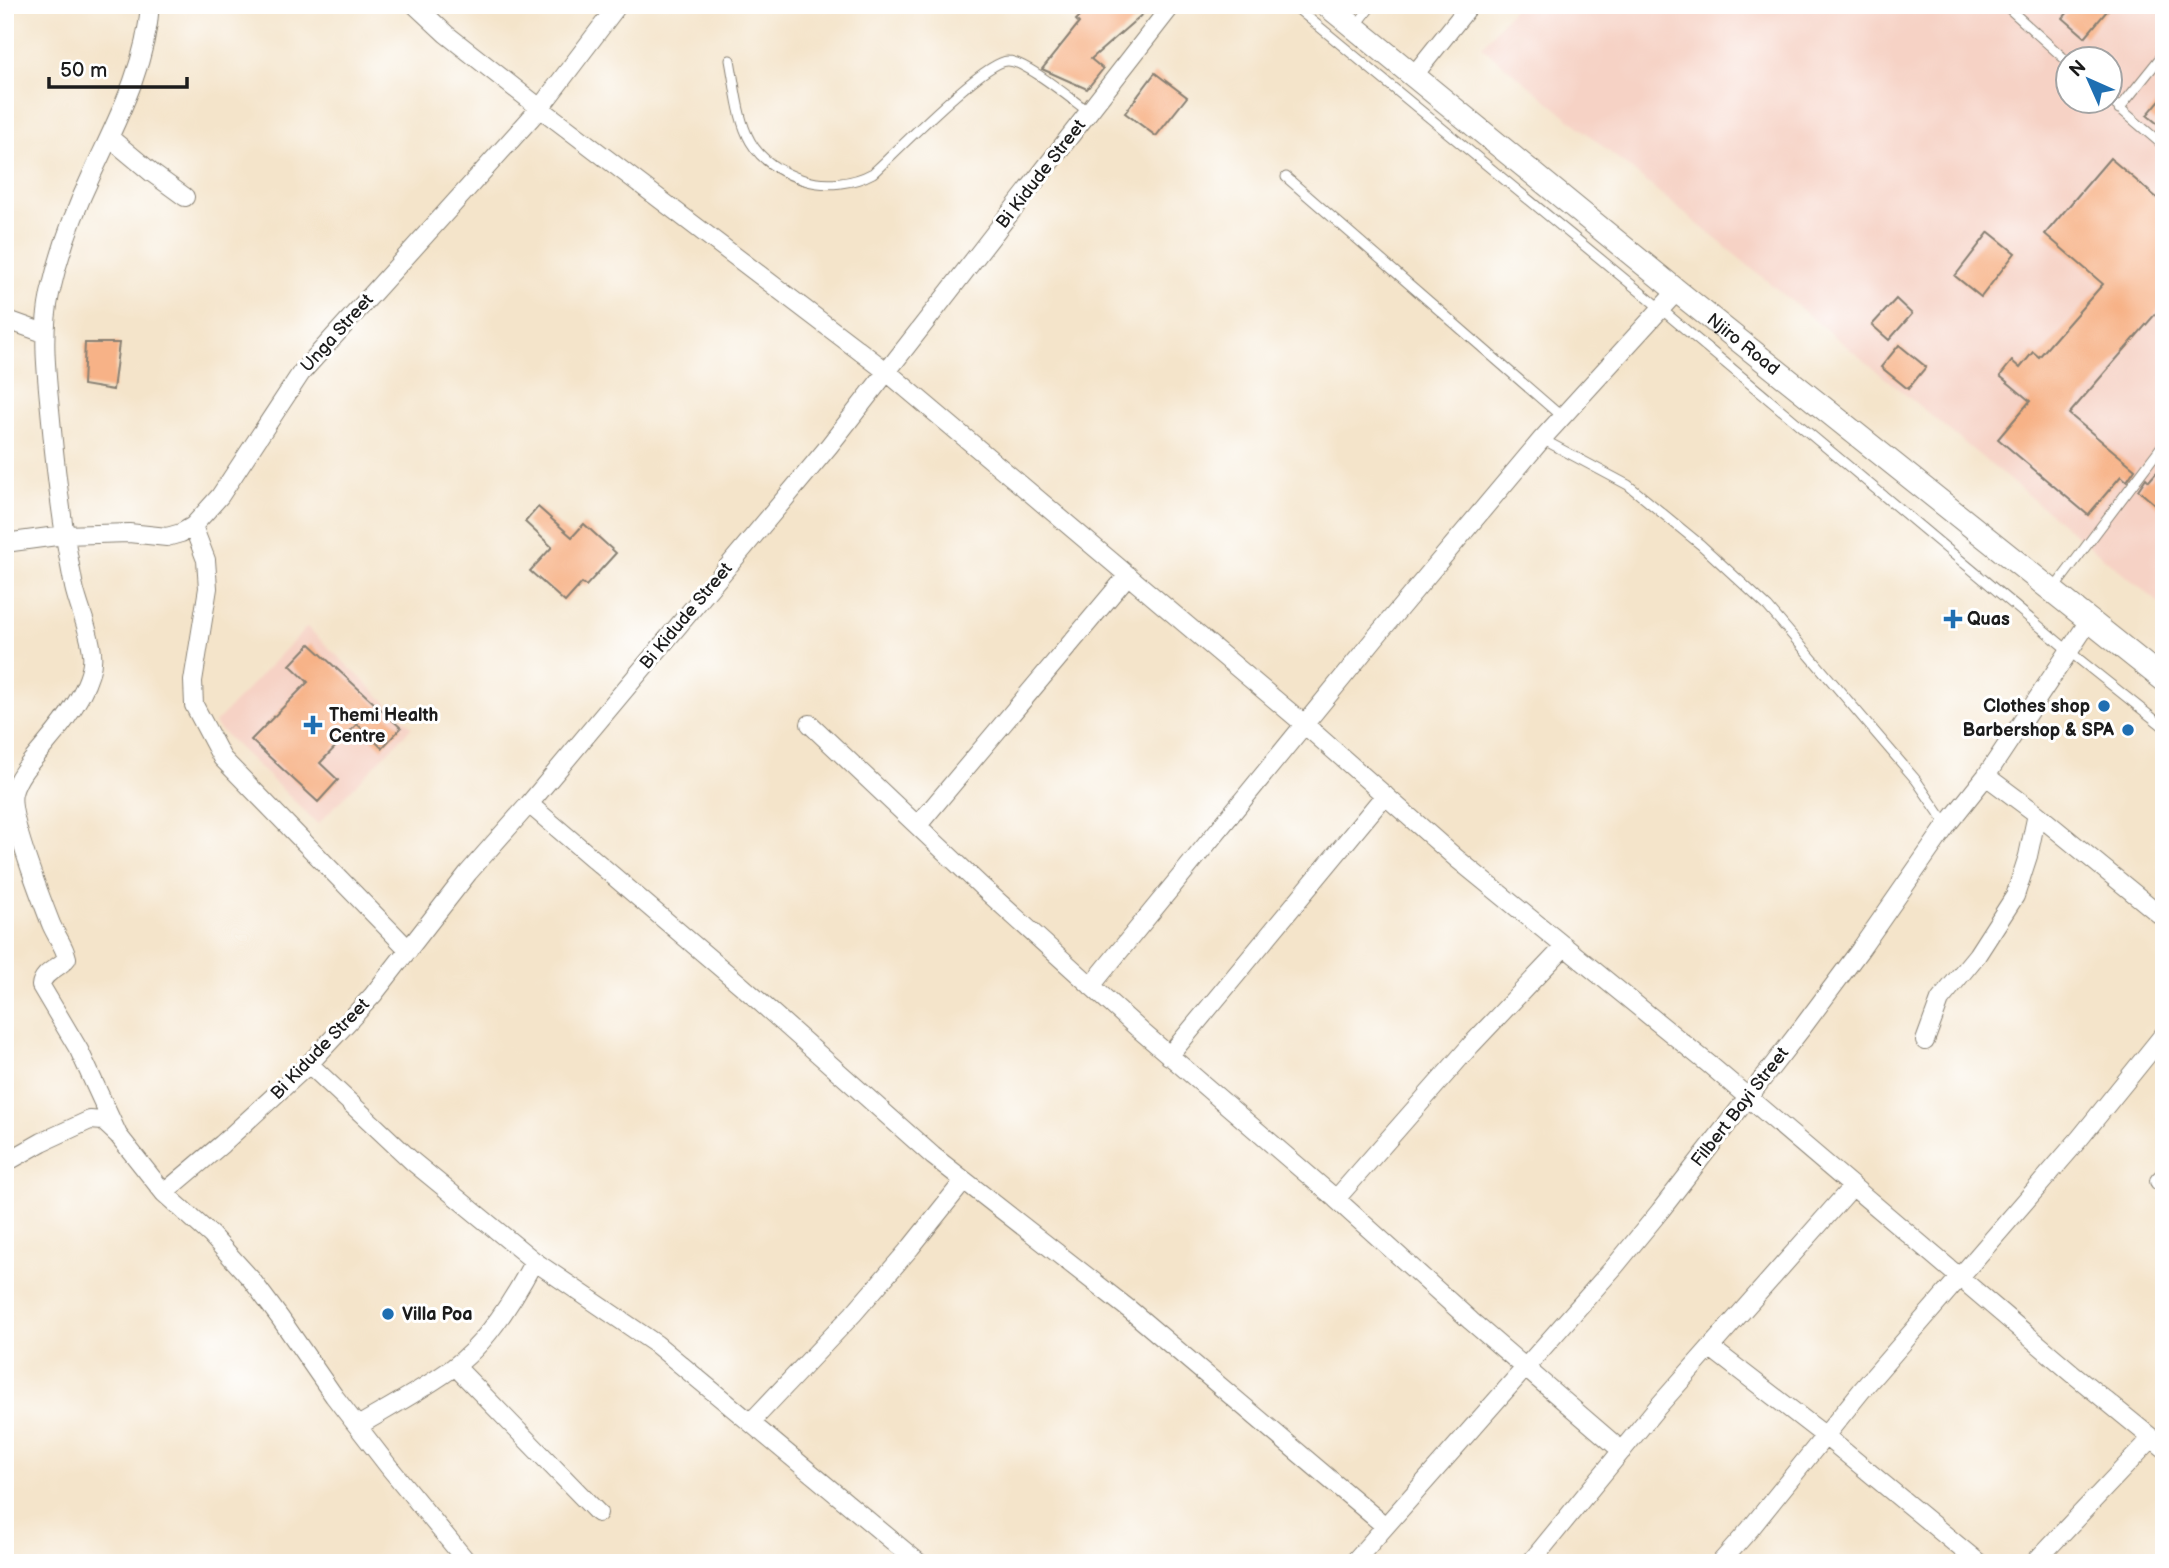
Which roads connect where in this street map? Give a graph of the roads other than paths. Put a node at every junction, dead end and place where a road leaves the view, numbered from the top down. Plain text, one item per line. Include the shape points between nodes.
1 (150, 5) edge
2 (415, 5) edge
3 (618, 5) edge
4 (1172, 5) edge
5 (1293, 5) edge
6 (1326, 5) edge
7 (1372, 5) edge
8 (1470, 5) edge
9 (2005, 5) edge
10 (1354, 28) junction
11 (2054, 50) edge
12 (2164, 53) edge
13 (730, 60) dead end
14 (1414, 75) junction
15 (2124, 103) edge
16 (540, 108) junction
17 (1089, 112) junction
18 (2124, 113) edge
19 (110, 138) junction
20 (2164, 146) edge
21 (1286, 177) dead end
22 (185, 197) dead end
23 (1677, 291) junction
24 (1661, 309) junction
25 (5, 319) edge
26 (44, 333) junction
27 (887, 371) junction
28 (1562, 417) junction
29 (1542, 439) junction
30 (2164, 443) edge
31 (193, 526) junction
32 (64, 535) junction
33 (5, 542) edge
34 (1128, 575) junction
35 (2052, 592) junction
36 (2089, 621) junction
37 (2070, 653) junction
38 (2164, 680) edge
39 (810, 724) dead end
40 (1304, 724) junction
41 (2164, 727) edge
42 (1986, 776) junction
43 (1385, 795) junction
44 (530, 804) junction
45 (2037, 814) junction
46 (918, 825) junction
47 (1947, 825) junction
48 (2164, 918) edge
49 (1564, 946) junction
50 (409, 950) junction
51 (1091, 986) junction
52 (2164, 1034) edge
53 (1926, 1041) dead end
54 (1169, 1056) junction
55 (309, 1064) junction
56 (1748, 1097) junction
57 (118, 1135) junction
58 (5, 1163) edge
59 (963, 1182) junction
60 (1852, 1187) junction
61 (164, 1193) junction
62 (1336, 1199) junction
63 (534, 1261) junction
64 (1959, 1277) junction
65 (1711, 1348) junction
66 (455, 1366) junction
67 (1526, 1368) junction
68 (751, 1422) junction
69 (358, 1426) junction
70 (1824, 1436) junction
71 (2158, 1443) edge
72 (1622, 1451) junction
73 (598, 1513) dead end
74 (1385, 1526) junction
75 (468, 1563) edge
76 (919, 1563) edge
77 (1353, 1563) edge
78 (1530, 1563) edge
79 (1720, 1563) edge
80 (1979, 1563) edge
81 (2034, 1563) edge

1 - 19 street via 142,54
2 - 16 street
3 - 16 street, Unga Street
4 - 17 street, Bi Kidude Street
5 - 24 lane
6 - 10 street, Njiro Road
7 - 10 lane
8 - 14 street
9 - 11 lane
10 - 14 street, Njiro Road
12 - 15 lane
13 - 17 lane via 741,121 756,152 784,174 811,182 835,184 873,173 977,76 1000,61 1023,65
14 - 23 street, Njiro Road
16 - 27 street
16 - 31 street, Unga Street via 301,373 220,496
17 - 27 street, Bi Kidude Street
18 - 20 lane
19 - 22 street
19 - 26 street via 63,248
21 - 28 lane
23 - 24 street
23 - 35 street, Njiro Road
24 - 28 street
24 - 37 lane
25 - 26 street
26 - 32 street
27 - 34 street
27 - 44 street, Bi Kidude Street
28 - 29 street
29 - 40 street
29 - 47 lane via 1628,485 1768,607 1916,780
30 - 35 lane
31 - 32 street via 167,537
31 - 50 street via 208,588 193,681 194,705 209,737 222,758
32 - 33 street
32 - 57 street via 92,654 91,671 80,696 22,772 13,794 14,818 67,958 41,981 43,993 79,1050
34 - 40 street
34 - 46 street
35 - 36 street, Njiro Road
36 - 37 street, Filbert Bayi Street
36 - 38 street, Njiro Road
37 - 41 lane
37 - 42 street, Filbert Bayi Street
39 - 46 street
40 - 43 street
40 - 51 street
42 - 45 street
42 - 47 street, Filbert Bayi Street
43 - 49 street
43 - 54 street
44 - 50 street, Bi Kidude Street via 468,873
44 - 59 street
45 - 48 street
45 - 53 street via 2015,896 1977,955 1940,1000
46 - 51 street
47 - 56 street, Filbert Bayi Street
49 - 56 street
49 - 62 street
50 - 55 street, Bi Kidude Street
51 - 54 street
52 - 64 street
54 - 62 street
55 - 61 street, Bi Kidude Street
55 - 63 street via 412,1161
56 - 60 street
56 - 67 street, Filbert Bayi Street via 1615,1266
57 - 58 street via 103,1121 90,1120
57 - 61 street
59 - 68 street via 862,1305
59 - 74 street via 1140,1319
60 - 64 street
60 - 65 street
61 - 69 street via 251,1279
62 - 67 street
63 - 66 street via 514,1298
63 - 68 street via 656,1344
64 - 70 street
64 - 71 street
65 - 70 street
65 - 72 street
66 - 69 street
66 - 73 street
67 - 72 street
67 - 74 street, Filbert Bayi Street
68 - 76 street
69 - 75 street
70 - 79 street
70 - 80 street
71 - 81 street
72 - 78 street
74 - 77 street, Filbert Bayi Street

